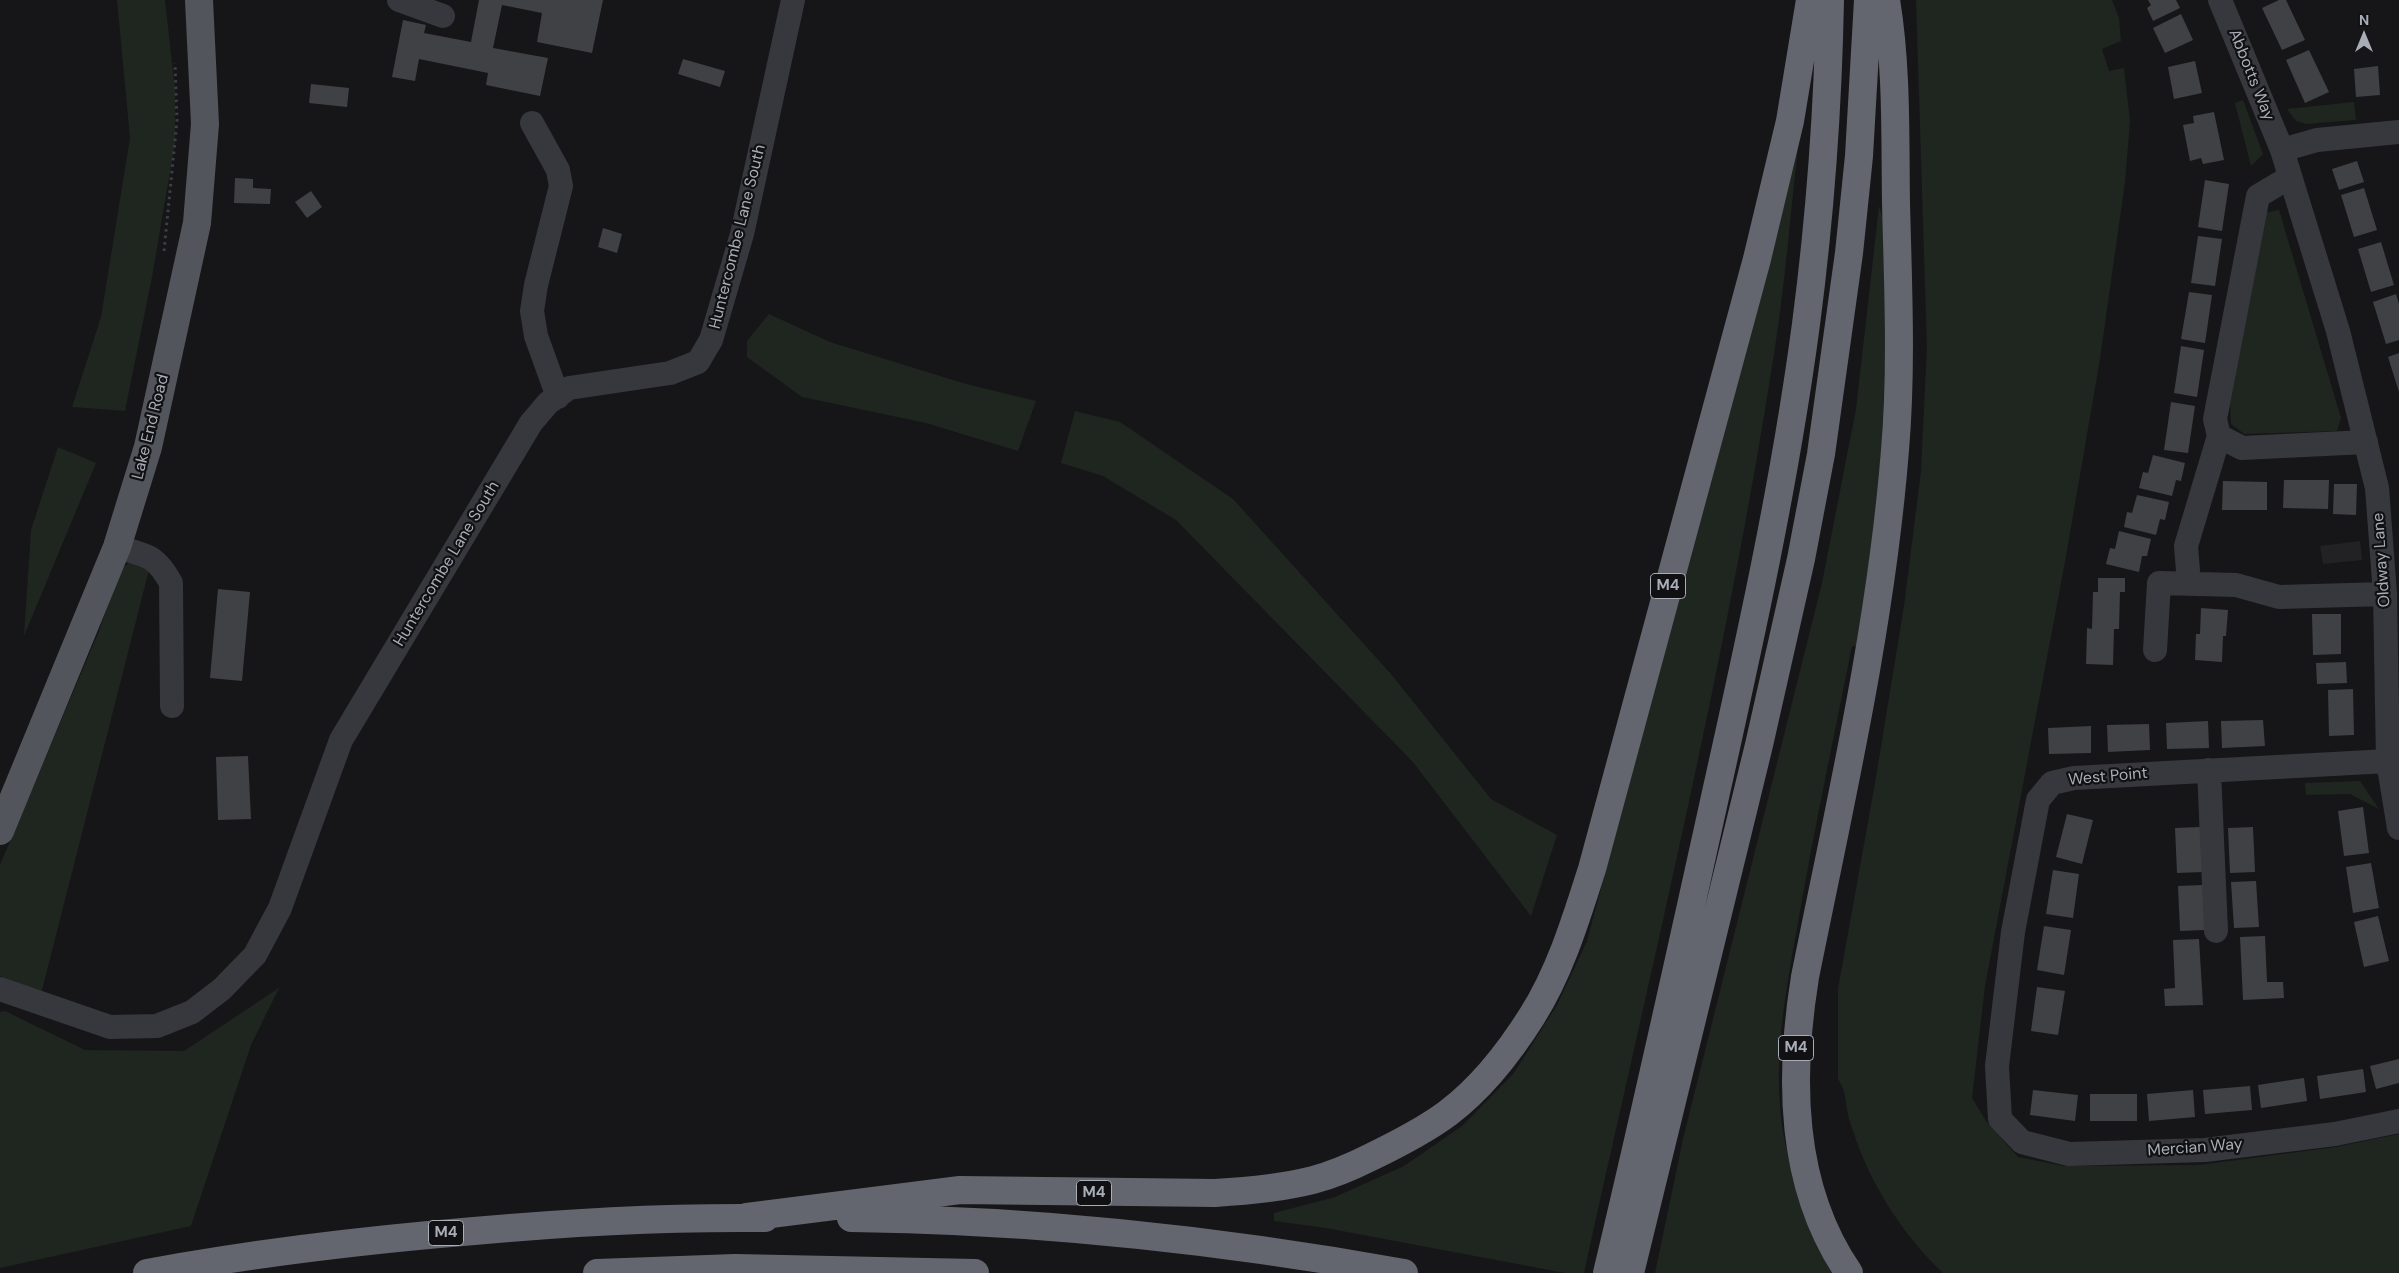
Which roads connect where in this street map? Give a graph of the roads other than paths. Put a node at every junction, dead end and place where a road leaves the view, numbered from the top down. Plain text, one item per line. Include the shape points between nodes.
1 (199, 0) edge
2 (399, 0) edge
3 (793, 0) edge
4 (1810, 0) edge
5 (1830, 0) edge
6 (1868, 0) edge
7 (1886, 0) edge
8 (2220, 0) edge
9 (443, 16) dead end
10 (532, 123) dead end
11 (2399, 132) edge
12 (2282, 150) junction
13 (2290, 177) junction
14 (558, 397) junction
15 (2219, 436) junction
16 (2366, 442) junction
17 (118, 547) junction
18 (2188, 571) dead end
19 (2385, 594) junction
20 (2155, 650) dead end
21 (172, 706) dead end
22 (2388, 761) junction
23 (2209, 770) junction
24 (2399, 828) edge
25 (0, 832) edge
26 (2216, 931) dead end
27 (0, 989) edge
28 (2000, 1119) joint
29 (2399, 1121) edge
30 (1634, 1207) junction
31 (747, 1217) junction
32 (147, 1273) edge
33 (597, 1273) edge
34 (975, 1273) edge
35 (1404, 1273) edge
36 (1607, 1273) edge
37 (1630, 1273) edge
38 (1849, 1273) edge

1 - 17 main road, Lake End Road via 205,124 197,223 148,447
2 - 9 street
3 - 14 street, Huntercombe Lane South via 742,234 712,340 698,362 670,373 569,388
4 - 31 highway, M4 via 1790,121 1760,250 1592,869 1562,955 1545,991 1532,1016 1493,1069 1449,1113 1408,1139 1358,1164 1305,1182 1215,1193 960,1190
5 - 30 highway via 1828,75 1812,268 1788,435 1754,622
6 - 30 highway via 1859,156 1849,253 1821,454 1801,559 1759,745
7 - 38 highway, M4 via 1894,112 1899,304 1895,448 1887,530 1867,659 1805,977 1795,1065 1797,1123 1808,1180 1822,1219
8 - 12 street, Abbotts Way
10 - 14 street via 558,170 561,186 532,311 536,336
11 - 12 street via 2317,140
12 - 13 street, Oldway Lane
13 - 15 street via 2258,196 2215,419
13 - 16 street, Oldway Lane via 2338,331
14 - 27 street, Huntercombe Lane South via 531,423 341,740 280,908 248,962 222,989 192,1012 157,1026 110,1027
15 - 16 street via 2242,448
15 - 18 street via 2186,546
16 - 19 street, Oldway Lane via 2377,488
17 - 21 street via 152,558 162,567 171,583
17 - 25 main road, Lake End Road
19 - 20 street via 2279,597 2236,586 2159,583
19 - 22 street, Oldway Lane
22 - 23 street, West Point
22 - 24 street, Oldway Lane
23 - 26 street
23 - 28 street, West Point via 2074,778 2052,783 2038,800 2011,941 1997,1066
28 - 29 street, Mercian Way via 2022,1142 2069,1154 2205,1150 2335,1134
30 - 36 highway
30 - 37 highway
31 - 32 highway, M4 via 546,1225 441,1234 278,1252
31 - 35 highway, M4 via 894,1219 1141,1234
33 - 34 highway via 744,1268

